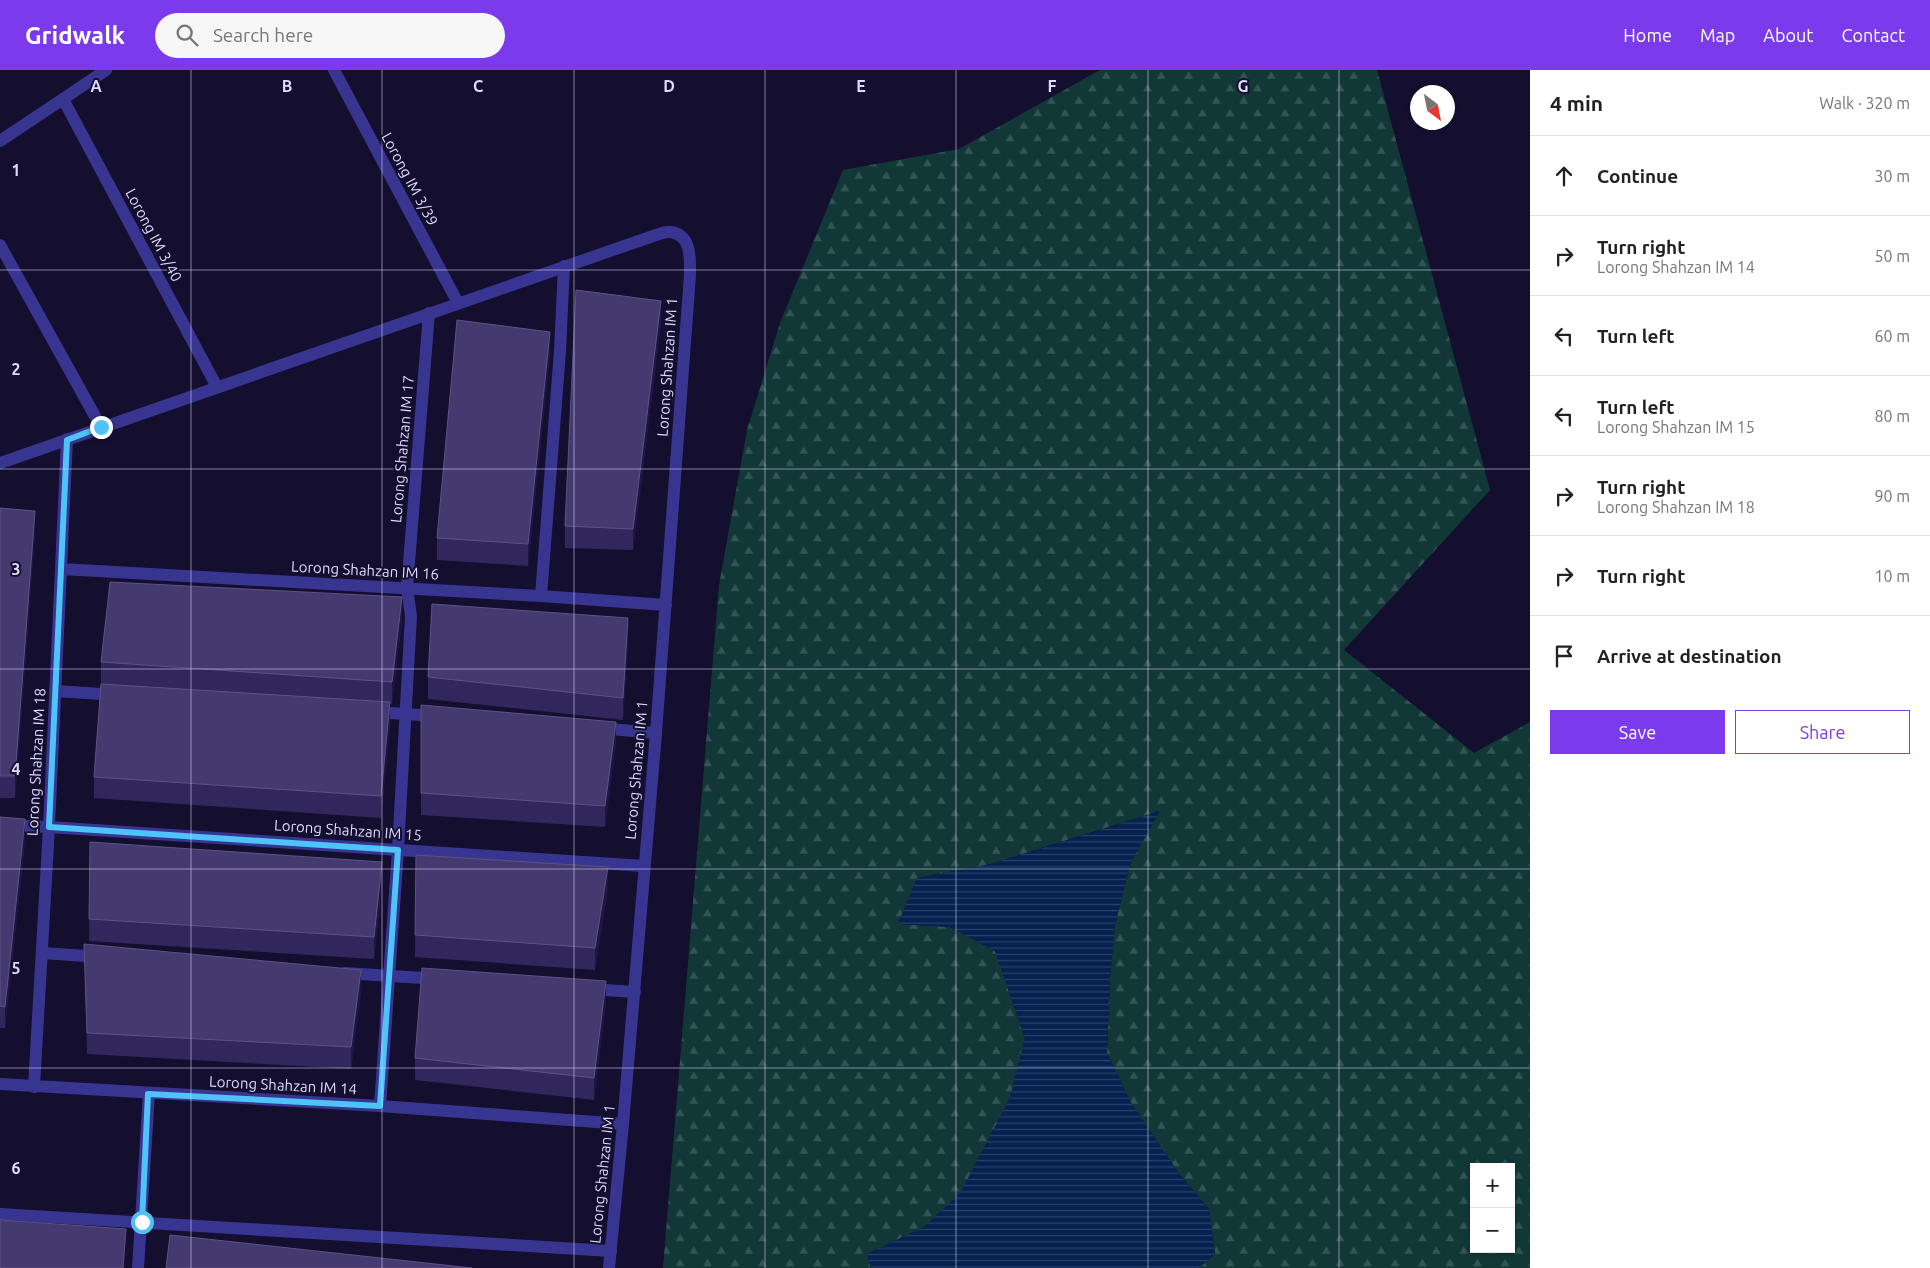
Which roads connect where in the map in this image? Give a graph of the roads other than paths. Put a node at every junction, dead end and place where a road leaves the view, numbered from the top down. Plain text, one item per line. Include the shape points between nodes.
1 (106, 70) edge
2 (334, 70) edge
3 (63, 99) junction
4 (0, 141) edge
5 (0, 245) edge
6 (564, 266) junction
7 (458, 303) junction
8 (429, 313) junction
9 (217, 387) junction
10 (101, 427) junction
11 (67, 440) junction
12 (0, 462) edge
13 (62, 569) junction
14 (407, 588) junction
15 (541, 596) junction
16 (666, 606) junction
17 (55, 691) junction
18 (133, 696) edge
19 (366, 711) edge
20 (405, 714) junction
21 (453, 717) edge
22 (589, 728) edge
23 (656, 733) junction
24 (0, 825) edge
25 (49, 827) junction
26 (398, 850) junction
27 (644, 866) junction
28 (42, 953) junction
29 (111, 958) edge
30 (329, 972) edge
31 (388, 976) junction
32 (448, 980) edge
33 (576, 988) edge
34 (635, 992) junction
35 (0, 1084) edge
36 (34, 1086) junction
37 (148, 1094) junction
38 (380, 1106) junction
39 (623, 1124) junction
40 (0, 1214) edge
41 (142, 1222) junction
42 (611, 1251) junction
43 (138, 1268) edge
44 (609, 1268) edge

1 - 3 street
2 - 7 street, Lorong IM 3/39
3 - 4 street
3 - 9 street, Lorong IM 3/40
5 - 10 street
6 - 7 street
6 - 15 street
6 - 16 street, Lorong Shahzan IM 1 via 670,232 680,236 688,245 690,275
7 - 8 street
8 - 9 street
8 - 14 street, Lorong Shahzan IM 17
9 - 10 street
10 - 11 street
11 - 12 street
11 - 13 street, Lorong Shahzan IM 18
13 - 14 street, Lorong Shahzan IM 16
13 - 17 street, Lorong Shahzan IM 18
14 - 15 street, Lorong Shahzan IM 16
14 - 20 street, Lorong Shahzan IM 17 via 411,616
15 - 16 street, Lorong Shahzan IM 16
16 - 23 street, Lorong Shahzan IM 1
17 - 18 street
17 - 25 street, Lorong Shahzan IM 18
19 - 20 street
20 - 21 street
20 - 26 street, Lorong Shahzan IM 17
22 - 23 street
23 - 27 street, Lorong Shahzan IM 1
24 - 25 street, Lorong Shahzan IM 15
25 - 26 street, Lorong Shahzan IM 15
25 - 28 street, Lorong Shahzan IM 18
26 - 27 street, Lorong Shahzan IM 15
26 - 31 street, Lorong Shahzan IM 17
27 - 34 street, Lorong Shahzan IM 1
28 - 29 street
28 - 36 street, Lorong Shahzan IM 18
30 - 31 street
31 - 32 street
31 - 38 street, Lorong Shahzan IM 17
33 - 34 street
34 - 39 street, Lorong Shahzan IM 1
35 - 36 street, Lorong Shahzan IM 14
36 - 37 street, Lorong Shahzan IM 14
37 - 38 street, Lorong Shahzan IM 14
37 - 41 street
38 - 39 street, Lorong Shahzan IM 14
39 - 42 street, Lorong Shahzan IM 1
40 - 41 street
41 - 42 street
41 - 43 street
42 - 44 street, Lorong Shahzan IM 1

